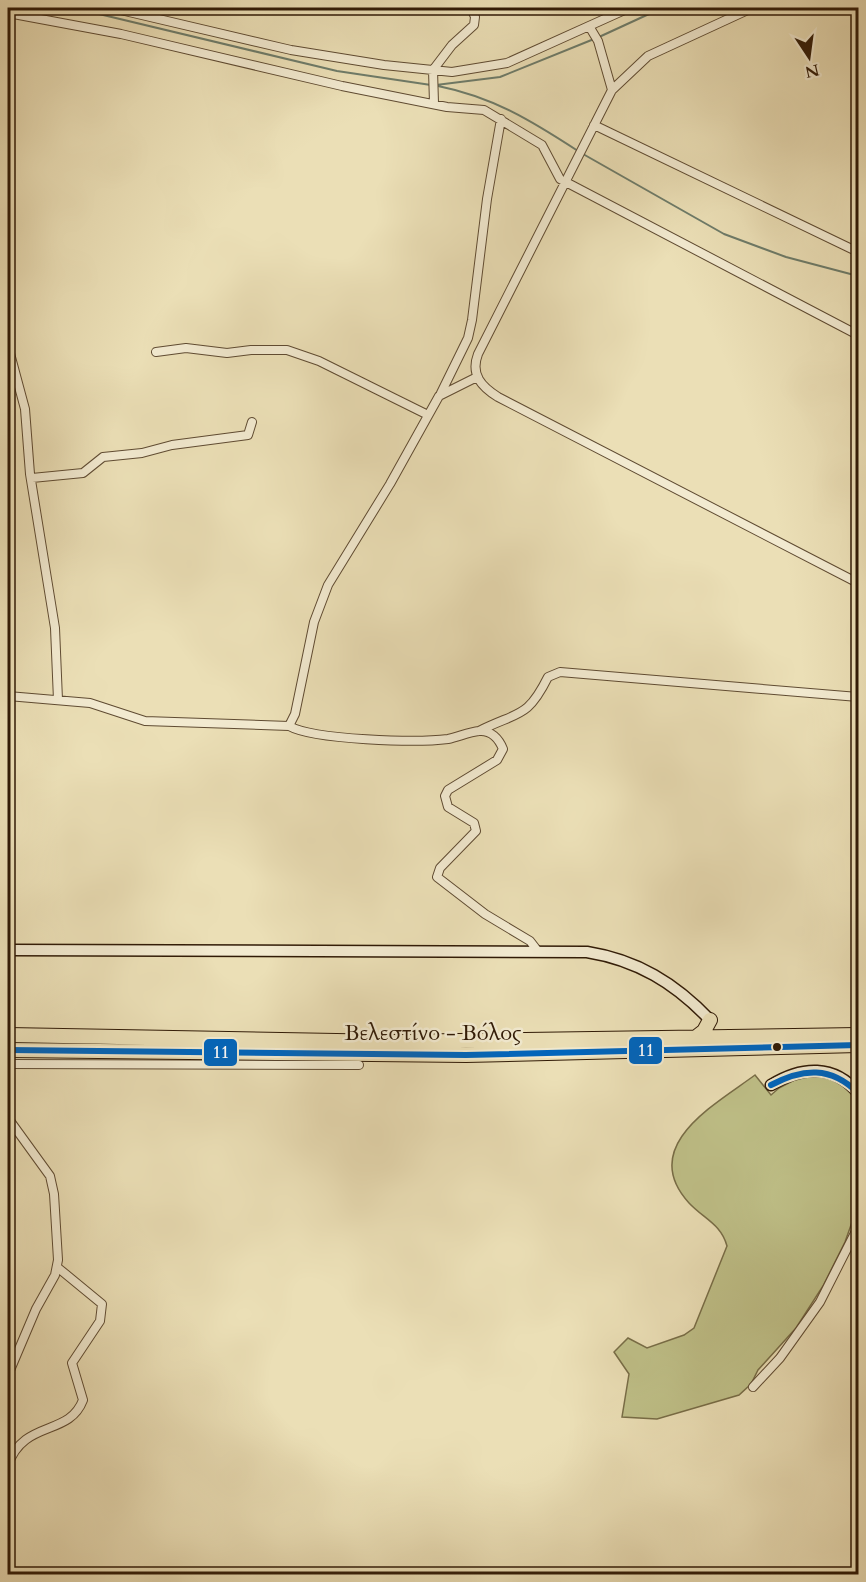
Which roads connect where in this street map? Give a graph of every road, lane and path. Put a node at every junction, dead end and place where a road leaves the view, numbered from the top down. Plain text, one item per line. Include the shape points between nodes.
1 (112, 8) edge
2 (471, 8) edge
3 (629, 8) edge
4 (752, 8) edge
5 (8, 13) edge
6 (589, 26) junction
7 (433, 70) junction
8 (612, 90) junction
9 (434, 103) junction
10 (501, 119) junction
11 (594, 125) junction
12 (566, 181) junction
13 (858, 252) edge
14 (858, 335) edge
15 (8, 346) edge
16 (156, 352) dead end
17 (477, 377) junction
18 (441, 394) junction
19 (428, 415) junction
20 (252, 422) dead end
21 (32, 478) junction
22 (858, 583) edge
23 (8, 696) edge
24 (858, 697) edge
25 (58, 700) junction
26 (289, 726) junction
27 (479, 731) junction
28 (8, 950) edge
29 (537, 950) junction
30 (710, 1020) junction
31 (8, 1027) edge
32 (8, 1035) edge
33 (858, 1035) edge
34 (214, 1038) junction
35 (696, 1038) junction
36 (721, 1038) junction
37 (858, 1045) edge
38 (8, 1050) edge
39 (303, 1060) junction
40 (8, 1064) edge
41 (359, 1065) dead end
42 (771, 1084) dead end
43 (858, 1093) edge
44 (8, 1118) edge
45 (858, 1227) edge
46 (57, 1267) junction
47 (8, 1375) edge
48 (753, 1387) dead end
49 (10, 1474) dead end

1 - 7 street via 291,50
2 - 7 street via 474,25
3 - 6 street
4 - 8 street via 648,56
5 - 9 street via 76,24 342,86
6 - 7 street via 495,67
6 - 8 street via 598,42
7 - 9 street
8 - 11 street
9 - 10 street via 480,108
10 - 12 street via 542,145 557,177
10 - 18 street via 472,320 468,338
11 - 12 street
11 - 13 street
12 - 14 street
12 - 17 street via 476,358
15 - 21 street via 25,410
16 - 19 street via 186,348 227,354 287,351 320,361
17 - 18 street
17 - 22 street via 498,397
18 - 19 street
19 - 26 street via 323,595
20 - 21 street via 248,435 172,444 103,458 83,473
21 - 25 street via 55,628
23 - 25 street
24 - 27 street via 560,672 548,677 529,708
25 - 26 street via 100,705 145,721
26 - 27 street via 311,734 412,742 450,739
27 - 29 street via 500,741 502,753 448,790 448,807 474,823 476,831 437,876 485,914 530,941
28 - 29 street
29 - 30 street via 587,952 624,960 674,986
30 - 35 highway
30 - 36 highway
31 - 34 highway via 148,1031
32 - 34 highway, Βελεστίνο - Βόλος
33 - 36 highway, Βελεστίνο - Βόλος
34 - 35 highway, Βελεστίνο - Βόλος via 391,1042
35 - 36 highway, Βελεστίνο - Βόλος
37 - 39 highway, Βελεστίνο - Βόλος
38 - 39 highway, Βελεστίνο - Βόλος
39 - 40 street
39 - 41 street
42 - 43 street via 790,1075 821,1070 843,1078
44 - 46 street via 50,1176
45 - 48 street via 820,1302 780,1358
46 - 47 street
46 - 49 street via 102,1304 100,1321 72,1363 83,1400 76,1415 19,1444 8,1465

